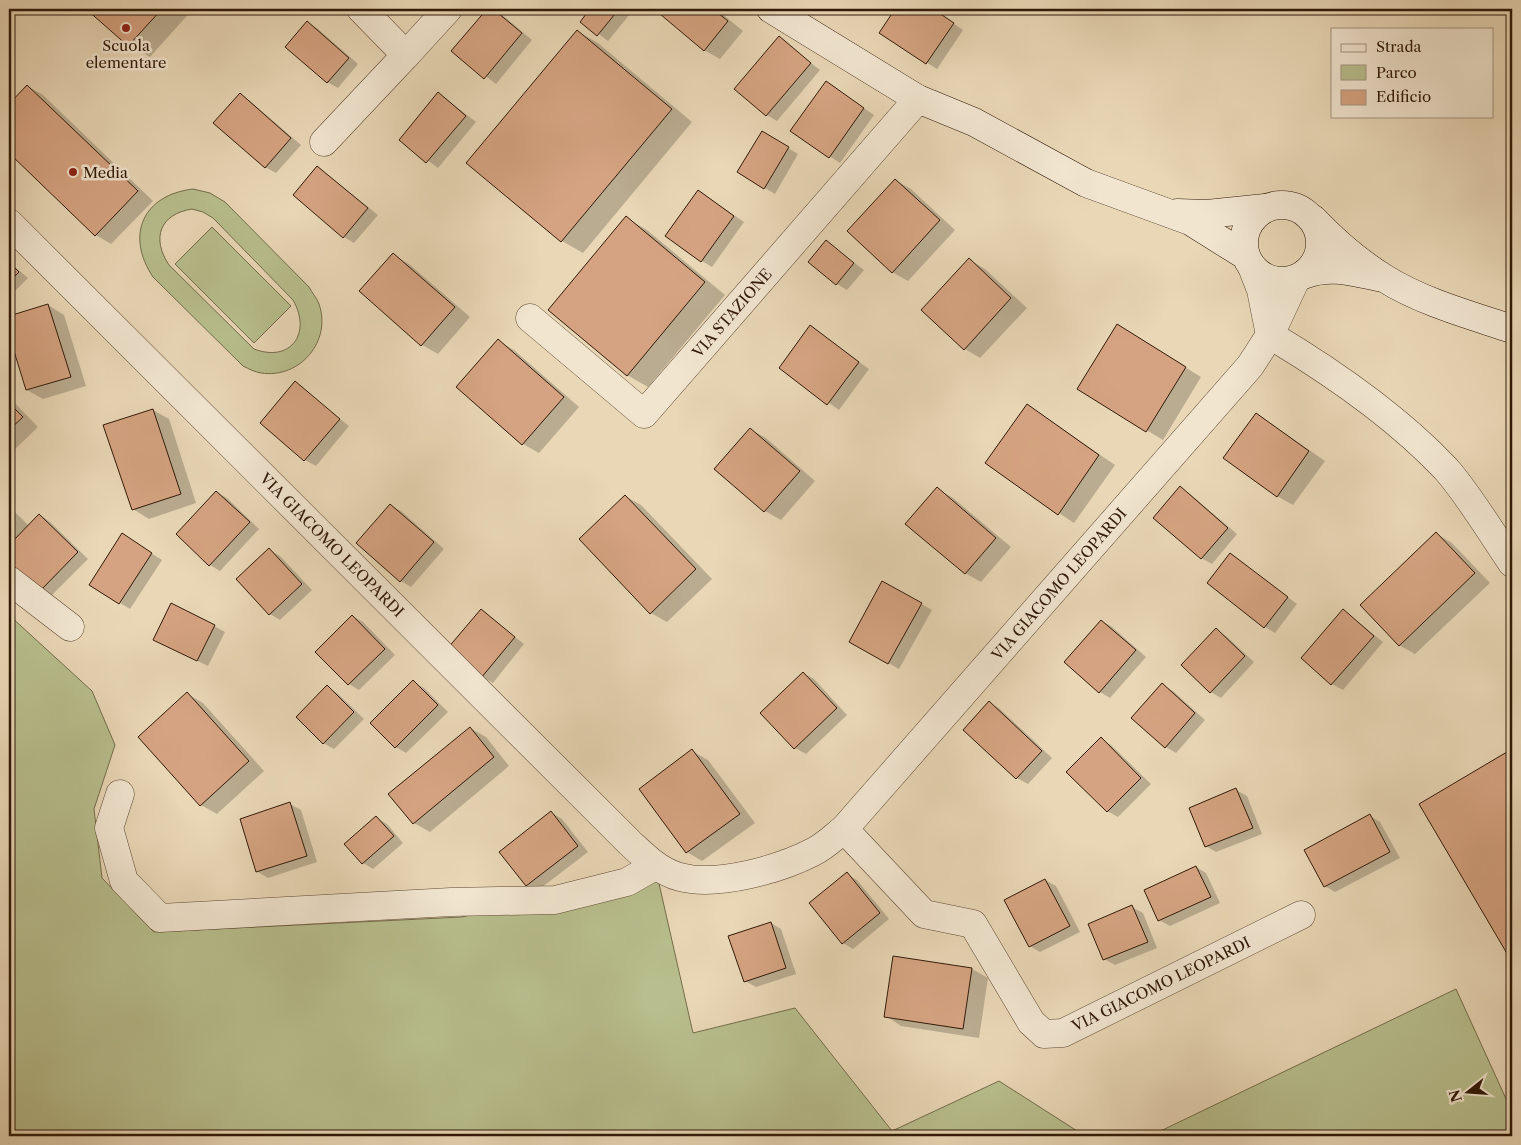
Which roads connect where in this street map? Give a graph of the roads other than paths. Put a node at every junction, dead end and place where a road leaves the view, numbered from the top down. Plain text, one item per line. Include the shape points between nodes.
1 (361, 9) edge
2 (448, 9) edge
3 (771, 9) edge
4 (406, 55) junction
5 (918, 100) junction
6 (324, 142) dead end
7 (1265, 208) junction
8 (1173, 213) junction
9 (1309, 215) junction
10 (9, 223) edge
11 (1249, 262) junction
12 (1301, 276) junction
13 (1384, 278) junction
14 (530, 318) dead end
15 (1512, 329) edge
16 (1270, 335) junction
17 (1512, 563) edge
18 (9, 580) edge
19 (70, 627) dead end
20 (120, 794) dead end
21 (844, 830) junction
22 (655, 866) junction
23 (1301, 915) dead end

1 - 4 street
2 - 4 street
3 - 5 street
4 - 6 street
5 - 8 street via 974,122 1086,183
5 - 14 street, VIA STAZIONE via 644,414
7 - 8 street via 1207,214
7 - 9 street via 1277,204 1292,205
7 - 11 street via 1252,219 1245,235
8 - 11 street
9 - 12 street via 1320,235 1321,248 1316,263
9 - 13 street via 1333,239
10 - 22 street, VIA GIACOMO LEOPARDI
11 - 12 street via 1273,281 1288,281
11 - 16 street via 1261,290
12 - 13 street via 1320,269 1337,269
12 - 16 street, VIA GIACOMO LEOPARDI
13 - 15 street via 1457,310
16 - 17 street via 1323,368 1405,430 1447,470
16 - 21 street, VIA GIACOMO LEOPARDI via 1250,366
18 - 19 street
20 - 22 street via 109,828 124,881 160,918 451,902 555,900 627,882
21 - 22 street, VIA GIACOMO LEOPARDI via 814,852 748,876 716,879 680,877
21 - 23 street, VIA GIACOMO LEOPARDI via 924,914 973,924 1031,1022 1044,1034 1063,1033

